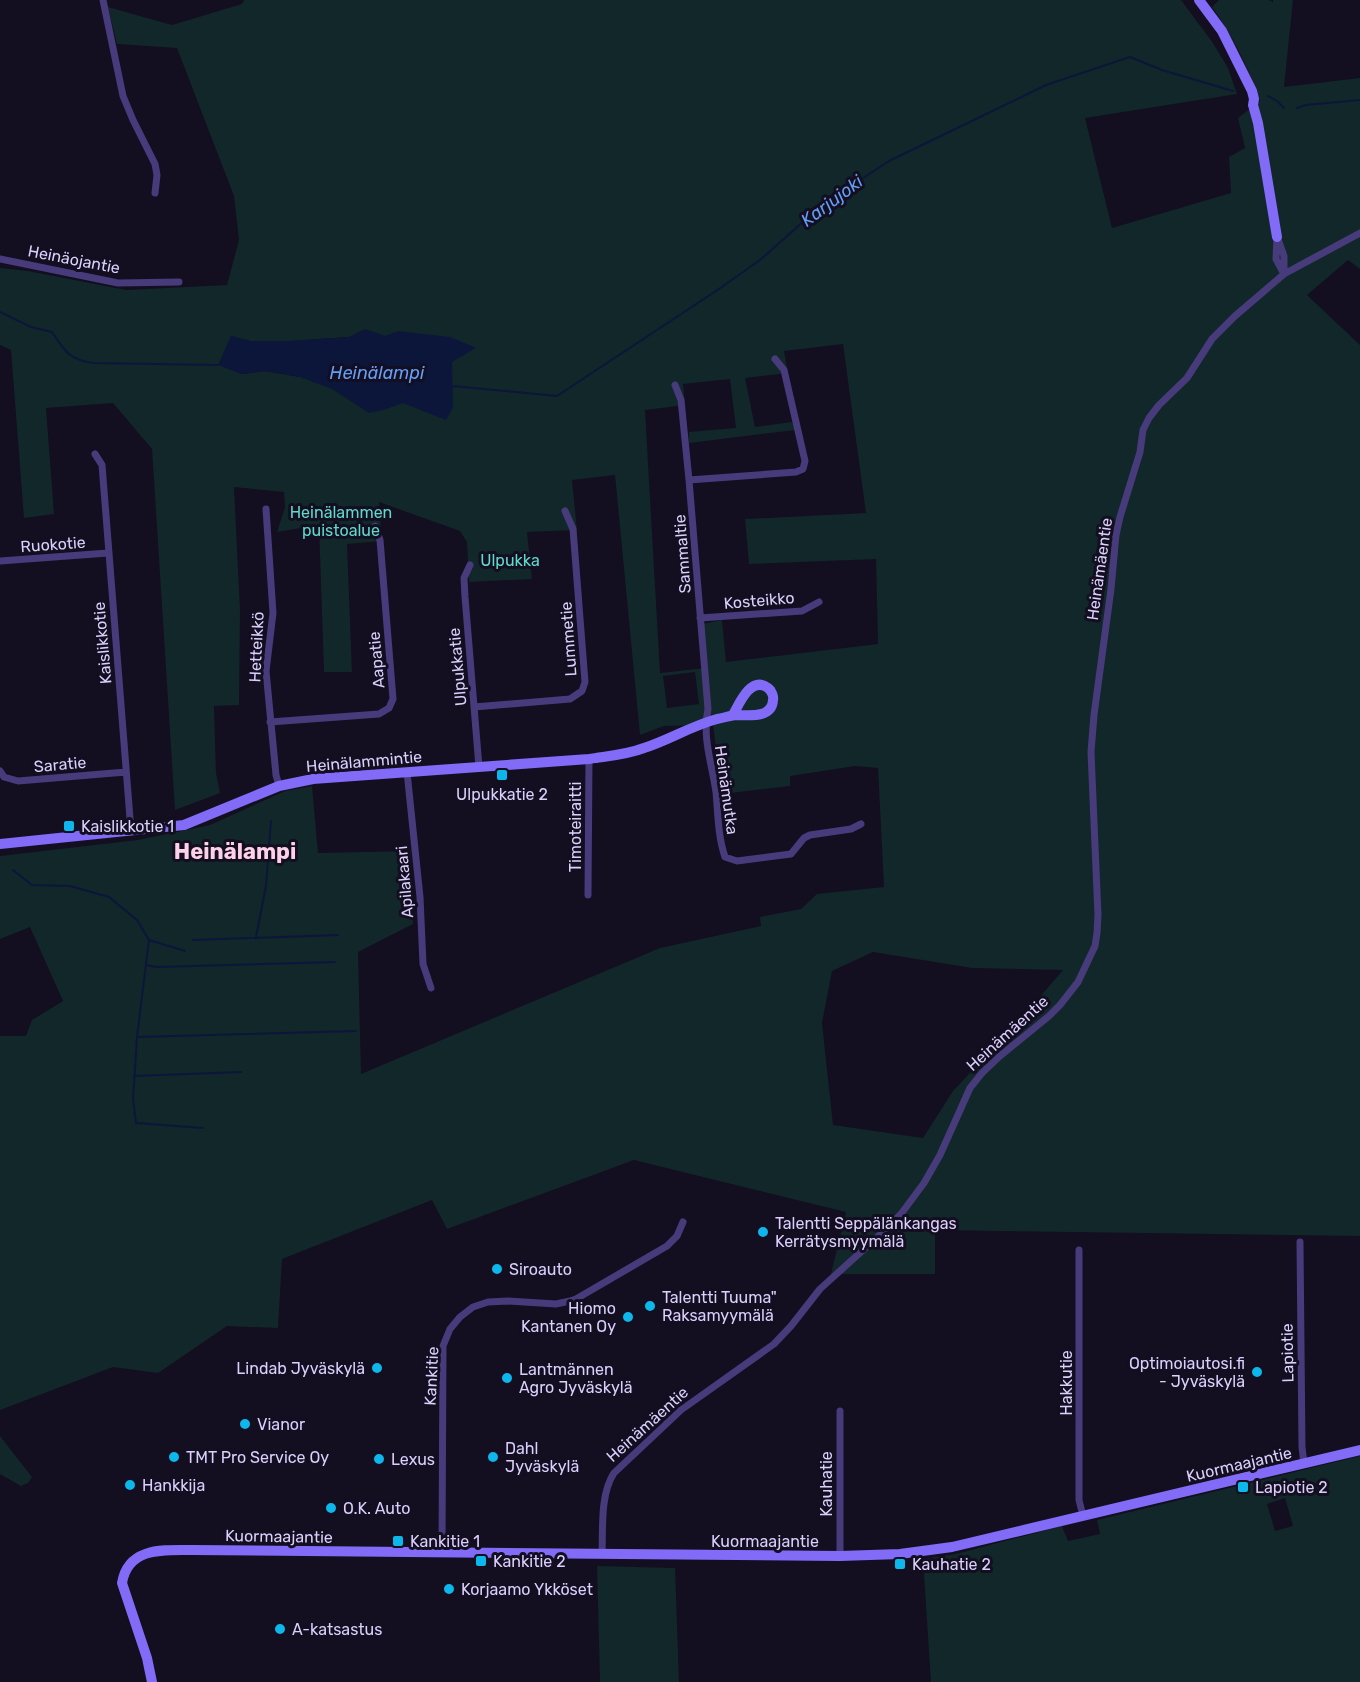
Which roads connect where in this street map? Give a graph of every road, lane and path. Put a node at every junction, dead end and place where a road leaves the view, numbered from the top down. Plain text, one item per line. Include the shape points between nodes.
1 (103, 0) edge
2 (1199, 0) edge
3 (155, 193) dead end
4 (1360, 233) edge
5 (1277, 237) joint
6 (0, 259) edge
7 (1284, 274) junction
8 (179, 282) dead end
9 (776, 359) dead end
10 (675, 385) dead end
11 (95, 454) dead end
12 (689, 480) junction
13 (266, 509) dead end
14 (565, 512) dead end
15 (375, 526) dead end
16 (108, 553) junction
17 (0, 561) edge
18 (470, 565) dead end
19 (819, 602) dead end
20 (700, 618) junction
21 (474, 707) junction
22 (733, 715) dead end
23 (270, 722) junction
24 (705, 722) junction
25 (589, 759) junction
26 (479, 767) junction
27 (0, 771) edge
28 (126, 772) junction
29 (407, 772) junction
30 (279, 786) junction
31 (861, 824) dead end
32 (131, 831) junction
33 (0, 844) edge
34 (588, 895) dead end
35 (431, 988) dead end
36 (683, 1222) dead end
37 (1300, 1242) dead end
38 (1079, 1250) dead end
39 (840, 1411) dead end
40 (1360, 1450) edge
41 (1304, 1464) junction
42 (1083, 1516) junction
43 (442, 1552) junction
44 (602, 1554) junction
45 (840, 1556) junction
46 (152, 1682) edge

1 - 3 street via 123,96 155,164
2 - 5 street via 1232,48 1244,77 1246,96 1258,123
4 - 7 street, Heinämäentie
5 - 7 street via 1284,256
6 - 8 street, Heinäojantie via 118,283
7 - 44 street, Heinämäentie via 1212,339 1143,430 1116,535 1094,715 1097,933 1078,982 1049,1016 1000,1056 970,1088 940,1155 901,1214 820,1289 774,1344 681,1410 614,1473 606,1492
9 - 12 street via 784,370 805,460 803,469
10 - 12 street, Sammaltie via 681,400
11 - 16 street, Kaislikkotie via 102,465
12 - 20 street, Sammaltie
13 - 23 street, Hetteikkö via 273,613 266,671
14 - 21 street, Lummetie via 573,529 585,682 582,691 570,699
15 - 23 street, Aapatie via 380,540 393,699 389,708 379,714
16 - 17 street, Ruokotie
16 - 28 street, Kaislikkotie
18 - 21 street, Ulpukkatie via 464,578
19 - 20 street, Kosteikko via 802,611
20 - 24 street, Sammaltie via 708,709
21 - 26 street, Ulpukkatie
22 - 24 street, Heinälammintie
23 - 30 street, Hetteikkö
24 - 25 street, Heinälammintie via 632,752
24 - 31 street, Heinämutka via 726,857 737,861 791,855 810,835
25 - 26 street, Heinälammintie
25 - 34 street, Timoteiraitti
26 - 29 street, Heinälammintie
27 - 28 street, Saratie via 4,777 18,781
28 - 32 street, Kaislikkotie
29 - 30 street, Heinälammintie via 313,779
29 - 35 street, Apilakaari via 423,964
30 - 32 street, Heinälammintie via 184,825
32 - 33 street, Heinälammintie
36 - 43 street, Kankitie via 667,1246 576,1299 556,1304 488,1302 473,1307 450,1329 443,1346
37 - 41 street, Lapiotie
38 - 42 street, Hakkutie via 1079,1500
39 - 45 street, Kauhatie
40 - 41 street, Kuormaajantie
41 - 42 street, Kuormaajantie
42 - 45 street, Kuormaajantie via 952,1547
43 - 44 street, Kuormaajantie
43 - 46 street, Kuormaajantie via 145,1554 135,1559 122,1583
44 - 45 street, Kuormaajantie

